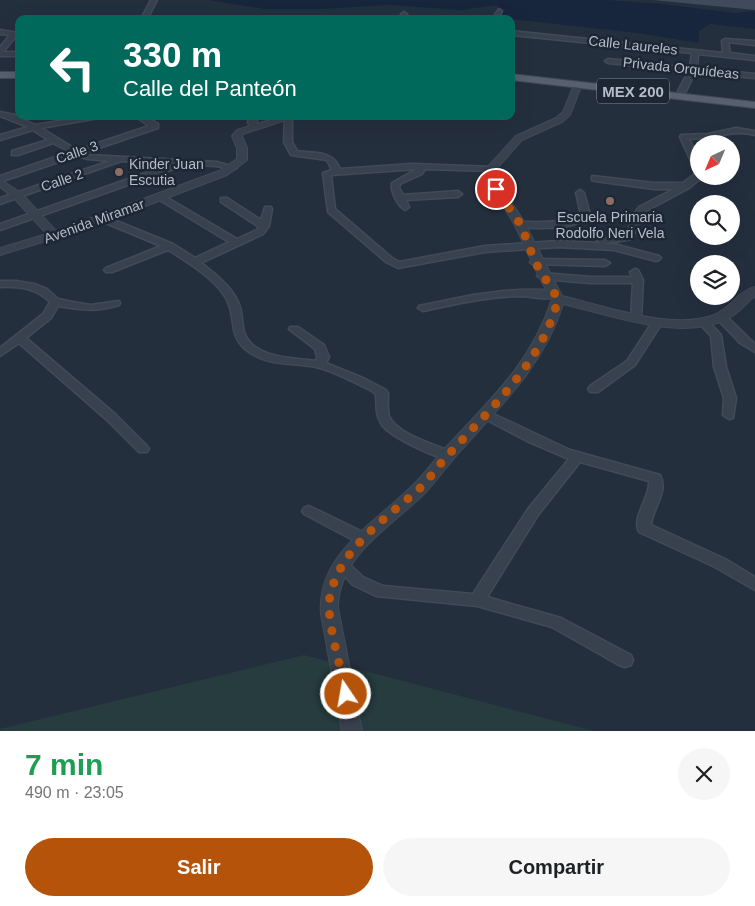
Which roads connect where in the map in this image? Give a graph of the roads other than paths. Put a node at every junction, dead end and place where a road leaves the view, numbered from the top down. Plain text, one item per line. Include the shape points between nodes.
1 (154, 0) edge
2 (499, 11) dead end
3 (146, 15) edge
4 (497, 15) edge
5 (0, 32) edge
6 (515, 32) edge
7 (15, 35) edge
8 (15, 37) edge
9 (0, 42) edge
10 (9, 42) junction
11 (755, 43) edge
12 (0, 52) edge
13 (695, 52) junction
14 (15, 54) edge
15 (727, 55) junction
16 (755, 58) edge
17 (608, 61) dead end
18 (693, 70) junction
19 (515, 72) edge
20 (15, 74) edge
21 (0, 75) edge
22 (755, 76) edge
23 (515, 77) edge
24 (526, 78) junction
25 (0, 80) edge
26 (15, 80) edge
27 (578, 84) junction
28 (681, 92) junction
29 (755, 102) edge
30 (0, 114) edge
31 (11, 116) junction
32 (15, 118) edge
33 (0, 119) edge
34 (20, 120) edge
35 (79, 120) edge
36 (145, 120) edge
37 (272, 120) edge
38 (291, 120) edge
39 (254, 122) edge
40 (35, 127) junction
41 (755, 133) edge
42 (0, 138) edge
43 (55, 140) junction
44 (14, 153) dead end
45 (74, 153) junction
46 (124, 159) junction
47 (182, 163) junction
48 (422, 166) junction
49 (233, 168) junction
50 (491, 169) junction
51 (332, 173) junction
52 (595, 178) dead end
53 (0, 180) edge
54 (686, 186) junction
55 (580, 193) dead end
56 (458, 194) dead end
57 (17, 195) junction
58 (161, 196) junction
59 (400, 198) junction
60 (224, 200) dead end
61 (0, 201) edge
62 (405, 207) dead end
63 (268, 209) dead end
64 (34, 214) junction
65 (104, 219) junction
66 (521, 225) junction
67 (0, 226) edge
68 (264, 226) junction
69 (55, 236) junction
70 (237, 242) junction
71 (599, 244) junction
72 (170, 246) junction
73 (529, 246) junction
74 (0, 252) edge
75 (656, 258) dead end
76 (194, 262) junction
77 (535, 262) junction
78 (605, 263) dead end
79 (109, 270) dead end
80 (542, 276) junction
81 (0, 284) edge
82 (755, 291) edge
83 (556, 297) junction
84 (55, 302) junction
85 (115, 303) dead end
86 (423, 308) dead end
87 (636, 318) junction
88 (721, 318) junction
89 (657, 323) junction
90 (704, 323) junction
91 (294, 329) dead end
92 (20, 338) junction
93 (755, 349) edge
94 (0, 353) edge
95 (319, 365) junction
96 (594, 389) dead end
97 (487, 415) junction
98 (729, 416) dead end
99 (143, 449) dead end
100 (448, 455) junction
101 (577, 457) junction
102 (309, 511) dead end
103 (362, 538) junction
104 (342, 566) junction
105 (755, 584) edge
106 (477, 600) junction
107 (625, 660) dead end
108 (352, 731) edge

1 - 3 street
2 - 4 street
5 - 7 street
6 - 13 street, Calle Laureles
8 - 10 street
9 - 10 street
10 - 12 street
11 - 15 street via 727,40
12 - 14 street
13 - 15 street, Calle Laureles
13 - 18 street
15 - 16 street, Calle Laureles
17 - 18 street, Privada Orquídeas
18 - 22 street, Privada Orquídeas
18 - 28 street
19 - 28 main road, MEX 200
20 - 21 main road
23 - 24 main road, MEX 200
24 - 27 main road, MEX 200
24 - 28 main road
25 - 26 main road
27 - 29 main road, MEX 200
27 - 50 street via 568,113 519,138
28 - 29 main road
30 - 31 street
31 - 32 street
31 - 33 street
34 - 40 street
35 - 40 street
36 - 45 street, Calle 3 via 155,126
37 - 39 street
38 - 51 street via 290,150 329,158 333,161
39 - 49 street via 237,136 242,160
40 - 42 street
40 - 43 street
41 - 54 street via 732,129 708,136 684,137 698,175
43 - 44 street
43 - 45 street
45 - 46 street
45 - 53 street, Calle 3
46 - 47 street
46 - 57 street, Calle 2
47 - 49 street
47 - 64 street
48 - 50 street
48 - 51 street
48 - 59 street via 419,172 396,183
49 - 58 street, Avenida Miramar
50 - 66 street via 496,189
51 - 73 street via 332,210 398,265 476,250
52 - 54 street via 654,186
53 - 57 street
54 - 71 street via 638,214 629,237 609,239
55 - 66 street via 586,216 580,220
56 - 59 street
57 - 61 street, Calle 2
57 - 64 street
58 - 65 street, Avenida Miramar
58 - 70 street
59 - 62 street
60 - 68 street
63 - 68 street
64 - 67 street
64 - 69 street
65 - 69 street, Avenida Miramar
65 - 72 street
66 - 73 street
68 - 70 street via 260,232
69 - 74 street, Avenida Miramar
70 - 76 street
71 - 73 street
71 - 75 street
72 - 76 street
72 - 79 street
73 - 77 street
76 - 95 street via 209,273 232,299 245,343 287,362
77 - 78 street
77 - 80 street
80 - 83 street
80 - 87 street via 636,276
81 - 84 street via 40,288
82 - 88 street via 744,296
83 - 86 street via 522,292 478,295
83 - 87 street
83 - 97 street via 550,326 542,342
84 - 85 street via 85,309 98,309
84 - 92 street via 47,316
87 - 89 street
88 - 90 street
88 - 93 street
89 - 90 street
89 - 96 street via 631,364
90 - 98 street via 716,335 720,367 730,398
91 - 95 street via 320,347 323,357
92 - 94 street
92 - 99 street
95 - 100 street via 382,392 382,415 390,427 406,438
97 - 100 street
97 - 101 street via 527,437
100 - 103 street via 419,488
101 - 105 street via 655,478 658,488 644,515 644,528
101 - 106 street via 533,512
102 - 103 street
103 - 104 street
104 - 106 street via 358,581 381,592
104 - 108 street via 330,597 332,625
106 - 107 street via 556,622

